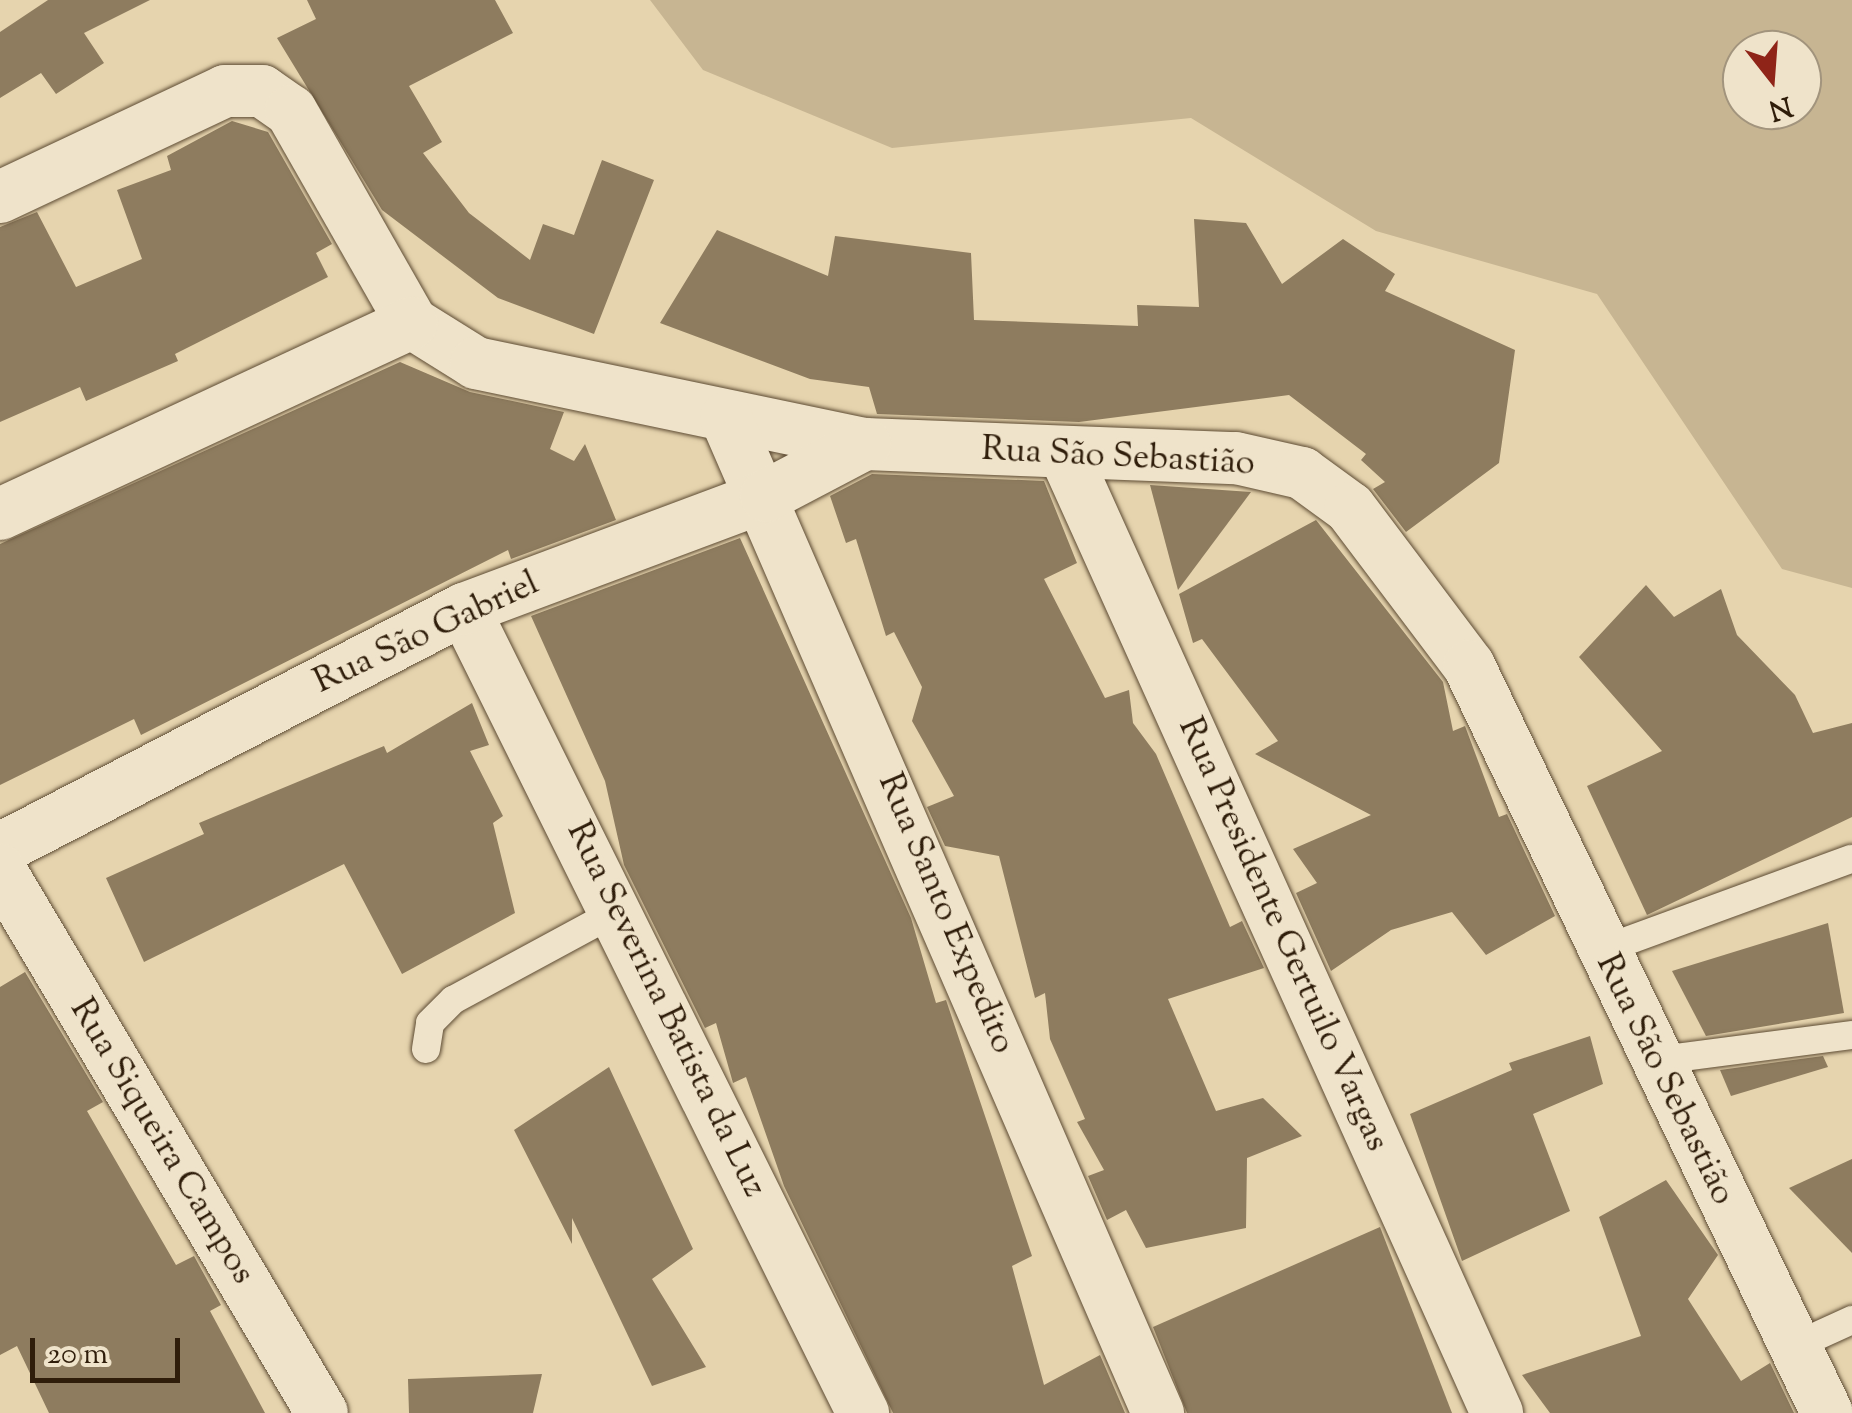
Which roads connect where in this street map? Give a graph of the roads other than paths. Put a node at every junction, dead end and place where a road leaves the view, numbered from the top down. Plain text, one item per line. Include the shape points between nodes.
1 (0, 197) edge
2 (412, 323) junction
3 (726, 418) junction
4 (864, 444) junction
5 (1066, 457) junction
6 (766, 496) junction
7 (0, 514) edge
8 (464, 609) junction
9 (0, 849) edge
10 (1851, 859) edge
11 (0, 870) edge
12 (616, 912) junction
13 (1602, 950) junction
14 (1852, 1035) edge
15 (426, 1049) dead end
16 (1652, 1061) junction
17 (1852, 1320) edge
18 (1795, 1346) junction
19 (322, 1413) edge
20 (863, 1413) edge
21 (1158, 1413) edge
22 (1498, 1413) edge
23 (1827, 1413) edge

1 - 2 street, Rua São Sebastião via 225,90 262,92 290,112
2 - 3 street, Rua São Sebastião via 476,363
2 - 7 street
3 - 4 street, Rua São Sebastião
3 - 6 street, Rua Santo Expedito
4 - 5 street, Rua São Sebastião
4 - 6 street, Rua São Gabriel
5 - 13 street, Rua São Sebastião via 1236,458 1302,473 1350,508 1470,666
5 - 22 street, Rua Presidente Gertuilo Vargas
6 - 8 street, Rua São Gabriel
6 - 21 street, Rua Santo Expedito
8 - 9 street, Rua São Gabriel
8 - 12 street, Rua Severina Batista da Luz
10 - 13 lane
11 - 19 street, Rua Siqueira Campos
12 - 15 lane via 454,1000 430,1023
12 - 20 street, Rua Severina Batista da Luz
13 - 16 street, Rua São Sebastião
14 - 16 lane
16 - 18 street, Rua São Sebastião
17 - 18 lane
18 - 23 street, Rua São Sebastião

